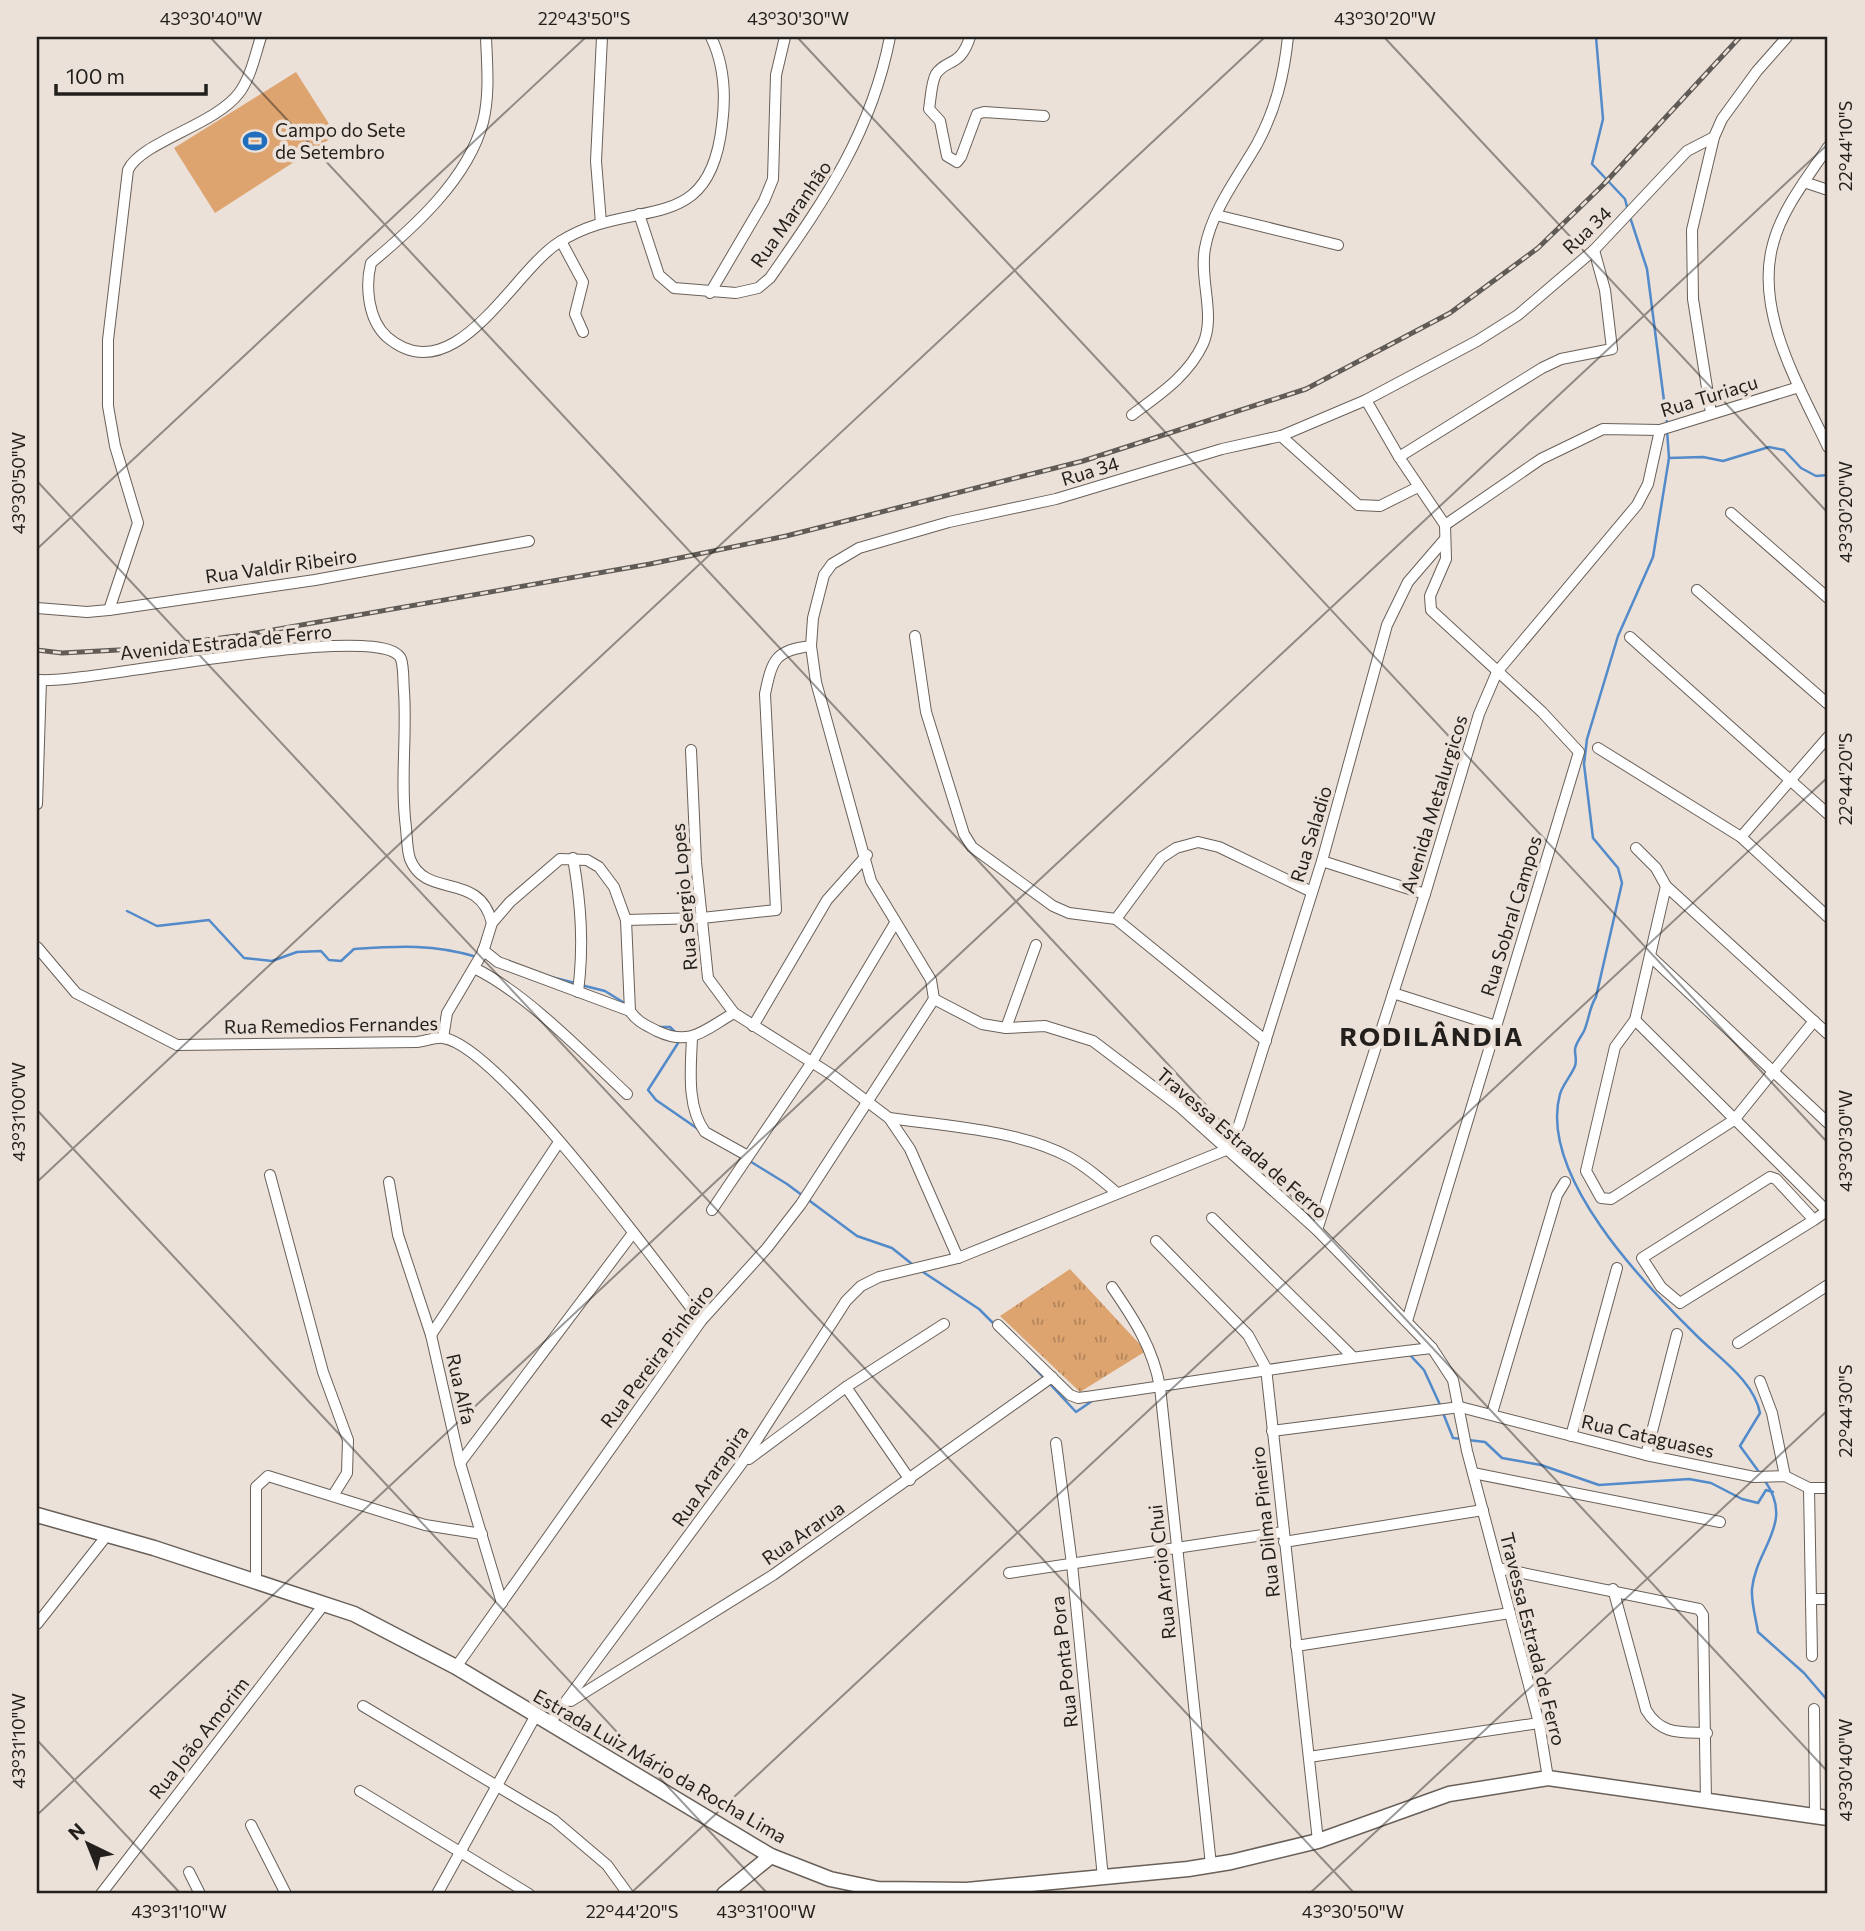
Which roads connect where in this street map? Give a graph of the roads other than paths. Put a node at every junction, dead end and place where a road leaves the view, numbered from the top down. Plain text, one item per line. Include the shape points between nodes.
1 (261, 37) edge
2 (486, 37) edge
3 (602, 37) edge
4 (711, 37) edge
5 (785, 37) edge
6 (890, 37) edge
7 (970, 37) edge
8 (1288, 37) edge
9 (1787, 37) edge
10 (1044, 116) dead end
11 (1714, 137) junction
12 (1828, 147) edge
13 (1804, 182) junction
14 (1828, 190) edge
15 (639, 214) junction
16 (1216, 215) junction
17 (601, 223) junction
18 (561, 241) junction
19 (1338, 245) dead end
20 (1594, 250) junction
21 (710, 293) junction
22 (583, 332) dead end
23 (1799, 387) junction
24 (1366, 400) junction
25 (1711, 413) junction
26 (1132, 415) dead end
27 (1661, 429) junction
28 (1281, 436) junction
29 (1828, 447) edge
30 (1399, 457) junction
31 (1418, 487) junction
32 (1731, 513) dead end
33 (1445, 525) junction
34 (1445, 538) junction
35 (528, 541) dead end
36 (1697, 590) dead end
37 (1828, 598) edge
38 (37, 608) edge
39 (108, 610) junction
40 (915, 636) dead end
41 (1630, 637) dead end
42 (811, 646) junction
43 (1497, 672) junction
44 (39, 680) edge
45 (1828, 704) edge
46 (1828, 737) edge
47 (1598, 748) dead end
48 (691, 750) dead end
49 (1791, 780) junction
50 (37, 804) edge
51 (1828, 814) edge
52 (1741, 837) junction
53 (1636, 848) dead end
54 (867, 855) junction
55 (573, 858) junction
56 (1322, 861) junction
57 (1666, 886) junction
58 (1311, 892) junction
59 (1425, 894) junction
60 (1828, 917) edge
61 (702, 918) junction
62 (1116, 919) junction
63 (626, 920) junction
64 (492, 923) junction
65 (895, 923) junction
66 (1036, 945) dead end
67 (37, 947) edge
68 (483, 951) junction
69 (1650, 956) junction
70 (475, 967) junction
71 (578, 992) junction
72 (1394, 993) junction
73 (934, 999) junction
74 (630, 1011) junction
75 (734, 1013) junction
76 (1635, 1020) junction
77 (1814, 1021) junction
78 (753, 1026) junction
79 (1496, 1026) junction
80 (1006, 1028) junction
81 (1828, 1034) edge
82 (692, 1037) junction
83 (443, 1038) junction
84 (1266, 1041) junction
85 (812, 1062) junction
86 (1773, 1069) junction
87 (627, 1094) dead end
88 (868, 1101) junction
89 (889, 1118) junction
90 (1734, 1120) junction
91 (1828, 1123) edge
92 (559, 1142) junction
93 (1226, 1150) junction
94 (745, 1159) junction
95 (270, 1175) dead end
96 (389, 1182) dead end
97 (1564, 1182) dead end
98 (1117, 1193) junction
99 (712, 1210) dead end
100 (1828, 1211) edge
101 (1212, 1218) dead end
102 (1814, 1220) junction
103 (1317, 1230) junction
104 (633, 1233) junction
105 (1156, 1241) dead end
106 (958, 1258) junction
107 (1617, 1268) dead end
108 (1828, 1285) edge
109 (1112, 1287) dead end
110 (701, 1321) junction
111 (1408, 1321) junction
112 (944, 1324) dead end
113 (998, 1325) dead end
114 (1677, 1334) dead end
115 (431, 1335) junction
116 (1738, 1343) dead end
117 (1432, 1348) junction
118 (1353, 1357) junction
119 (1266, 1372) junction
120 (1052, 1377) junction
121 (1760, 1381) dead end
122 (846, 1387) junction
123 (1160, 1387) junction
124 (1457, 1407) junction
125 (1492, 1413) junction
126 (1272, 1431) junction
127 (1571, 1436) junction
128 (1056, 1443) dead end
129 (1646, 1455) junction
130 (460, 1463) junction
131 (743, 1463) junction
132 (1473, 1473) junction
133 (1784, 1476) junction
134 (910, 1480) junction
135 (1809, 1488) junction
136 (1828, 1488) edge
137 (334, 1494) junction
138 (1483, 1510) junction
139 (37, 1515) edge
140 (1720, 1522) dead end
141 (108, 1534) junction
142 (482, 1534) junction
143 (1284, 1537) junction
144 (1176, 1548) junction
145 (1072, 1564) junction
146 (1498, 1568) junction
147 (1009, 1573) dead end
148 (256, 1580) junction
149 (1613, 1590) junction
150 (1828, 1598) edge
151 (1811, 1599) junction
152 (325, 1603) junction
153 (502, 1604) junction
154 (1510, 1614) junction
155 (37, 1625) edge
156 (1296, 1646) junction
157 (1812, 1656) dead end
158 (456, 1667) junction
159 (565, 1705) junction
160 (363, 1706) dead end
161 (1814, 1709) dead end
162 (536, 1715) junction
163 (1539, 1723) junction
164 (550, 1724) junction
165 (1707, 1733) junction
166 (1309, 1757) junction
167 (1548, 1778) junction
168 (497, 1787) junction
169 (360, 1791) dead end
170 (1706, 1801) junction
171 (1822, 1817) edge
172 (251, 1825) dead end
173 (1318, 1841) junction
174 (461, 1850) junction
175 (771, 1856) junction
176 (1211, 1865) junction
177 (189, 1872) dead end
178 (1103, 1878) junction
179 (101, 1894) edge
180 (200, 1894) edge
181 (286, 1894) edge
182 (437, 1894) edge
183 (529, 1894) edge
184 (628, 1894) edge
185 (724, 1894) edge

1 - 39 street via 244,86 231,103 141,156 128,170 108,340 108,406 138,523
2 - 18 street via 488,86 483,122 467,158 421,218 371,262 370,300 377,326 395,343 421,353 443,348 471,333 537,258
3 - 17 street via 596,161
4 - 15 street via 722,71 723,105 713,170 689,199
5 - 21 street via 776,75 773,179
6 - 21 street, Rua Maranhão via 868,118 847,164 770,278 758,288
7 - 10 street via 960,58 934,78 929,109 940,121 947,156 957,162 961,157 976,114
8 - 16 street via 1277,101
9 - 11 street via 1737,97
11 - 20 street, Rua 34 via 1687,151
11 - 25 street via 1690,257
12 - 13 street
13 - 14 street
13 - 23 street via 1772,245 1769,279 1774,320
15 - 17 street
15 - 21 street, Rua Maranhão via 659,275 674,288
16 - 19 street
16 - 26 street via 1204,254 1205,340 1193,363
17 - 18 street
18 - 22 street via 583,282 575,314
20 - 24 street, Rua 34 via 1508,321
20 - 30 street via 1605,289 1612,349 1561,359 1542,368
23 - 25 street, Rua Turiaçu
23 - 29 street
24 - 28 street, Rua 34
24 - 30 street
25 - 27 street, Rua Turiaçu
27 - 33 street, Rua Turiaçu via 1603,429 1541,459
27 - 43 street, Avenida Metalurgicos via 1648,484 1637,505
28 - 31 street via 1358,505 1380,506
28 - 42 street, Rua 34 via 1056,499 949,522 845,554 832,564 821,583
30 - 31 street
31 - 33 street
32 - 37 street
33 - 34 street
34 - 43 street via 1446,559 1430,597 1431,610
34 - 56 street, Rua Saladio via 1408,582 1387,625
35 - 39 street, Rua Valdir Ribeiro via 315,580
36 - 45 street
38 - 39 street, Rua Valdir Ribeiro
40 - 62 street via 926,712 972,847 1053,906 1069,913
41 - 49 street
42 - 54 street via 816,682
42 - 61 street via 784,651 774,661 765,694 776,910
43 - 59 street, Avenida Metalurgicos via 1479,714
43 - 79 street, Rua Sobral Campos via 1579,752
44 - 50 street
44 - 64 street, Avenida Estrada de Ferro via 259,652 383,647 399,656 403,673 406,718 401,792 410,859 434,882 477,895 488,908
46 - 49 street
47 - 52 street
48 - 61 street, Rua Sergio Lopes
49 - 51 street
49 - 52 street
52 - 60 street
53 - 57 street
54 - 65 street via 872,881
54 - 78 street via 827,900
55 - 63 street via 599,867 609,877
55 - 64 street via 560,859 547,868
55 - 71 street via 582,914
56 - 58 street, Rua Saladio
56 - 59 street
57 - 69 street
57 - 77 street
58 - 62 street via 1219,847 1198,842 1161,858
58 - 84 street, Rua Saladio
59 - 72 street, Avenida Metalurgicos
61 - 63 street
61 - 75 street, Rua Sergio Lopes via 708,978
62 - 84 street
63 - 74 street
64 - 68 street
65 - 73 street via 931,980
65 - 85 street
66 - 80 street
67 - 83 street, Rua Remedios Fernandes via 76,993 177,1045
68 - 70 street
68 - 71 street via 498,962
69 - 76 street
69 - 86 street
70 - 83 street via 447,1013
70 - 87 street via 495,978
71 - 74 street
72 - 79 street
72 - 103 street, Avenida Metalurgicos
73 - 80 street, Travessa Estrada de Ferro via 974,1020
73 - 88 street, Rua Pereira Pinheiro
74 - 82 street via 639,1022 672,1038
75 - 78 street, Rua Sergio Lopes
75 - 82 street
76 - 90 street
76 - 90 street via 1615,1047 1586,1171 1601,1198 1611,1199
77 - 81 street
77 - 86 street
78 - 85 street, Rua Sergio Lopes
79 - 111 street, Rua Sobral Campos
80 - 93 street, Travessa Estrada de Ferro via 1045,1026 1093,1041 1180,1107
82 - 94 street via 691,1088 700,1125
83 - 92 street, Rua Remedios Fernandes via 490,1065
84 - 93 street, Rua Saladio via 1239,1125
85 - 88 street, Rua Sergio Lopes
85 - 94 street
86 - 90 street
86 - 91 street
88 - 89 street, Rua Sergio Lopes
88 - 110 street, Rua Pereira Pinheiro via 802,1204
89 - 98 street via 1040,1144 1069,1157
89 - 106 street via 910,1149
90 - 100 street
92 - 104 street, Rua Remedios Fernandes
92 - 115 street
93 - 98 street, Rua Ararapira
93 - 103 street, Travessa Estrada de Ferro
94 - 99 street
95 - 137 street via 323,1372 348,1440 347,1473
96 - 115 street, Rua Alfa via 404,1258
97 - 125 street
98 - 106 street, Rua Ararapira
100 - 102 street
101 - 118 street
102 - 102 street via 1678,1303 1642,1257 1770,1177
103 - 111 street, Travessa Estrada de Ferro
104 - 110 street, Rua Remedios Fernandes
104 - 130 street
105 - 119 street, Rua Dilma Pineiro via 1248,1335
106 - 131 street, Rua Ararapira via 861,1286 846,1301
107 - 127 street
108 - 116 street
109 - 123 street, Rua Arroio Chui via 1143,1334
110 - 153 street, Rua Pereira Pinheiro
111 - 117 street, Travessa Estrada de Ferro
112 - 122 street
113 - 120 street
114 - 129 street
115 - 130 street, Rua Alfa
117 - 118 street
117 - 124 street, Travessa Estrada de Ferro via 1453,1380
118 - 119 street
119 - 123 street
119 - 126 street, Rua Dilma Pineiro
120 - 123 street via 1078,1398
120 - 134 street, Rua Ararua
121 - 133 street via 1770,1404
122 - 131 street
122 - 134 street
123 - 144 street, Rua Arroio Chui
124 - 125 street, Rua Cataguases
124 - 126 street, Rua Cataguases
124 - 132 street, Travessa Estrada de Ferro
125 - 127 street, Rua Cataguases
126 - 143 street, Rua Dilma Pineiro
127 - 129 street, Rua Cataguases
128 - 145 street, Rua Ponta Pora
129 - 133 street, Rua Cataguases via 1754,1477
130 - 142 street, Rua Alfa
131 - 159 street, Rua Ararapira
132 - 138 street, Travessa Estrada de Ferro
132 - 140 street
133 - 135 street, Rua Cataguases
134 - 159 street, Rua Ararua via 773,1575
135 - 136 street, Rua Cataguases
135 - 151 street
137 - 142 street via 425,1525
137 - 148 street via 268,1476 256,1487
138 - 143 street
138 - 146 street, Travessa Estrada de Ferro
139 - 141 main road, Estrada Luiz Mário da Rocha Lima
141 - 148 main road, Estrada Luiz Mário da Rocha Lima
141 - 155 street
142 - 153 street, Rua Alfa
143 - 144 street
143 - 156 street, Rua Dilma Pineiro
144 - 145 street
144 - 176 street, Rua Arroio Chui
145 - 147 street
145 - 178 street, Rua Ponta Pora
146 - 149 street
146 - 154 street, Travessa Estrada de Ferro
148 - 152 main road, Estrada Luiz Mário da Rocha Lima
149 - 165 street via 1652,1720 1667,1731
149 - 165 street via 1699,1609 1703,1615
150 - 151 street
151 - 157 street
152 - 158 main road, Estrada Luiz Mário da Rocha Lima
152 - 179 street, Rua João Amorim
153 - 158 street, Rua Pereira Pinheiro
154 - 156 street
154 - 163 street, Travessa Estrada de Ferro
156 - 166 street, Rua Dilma Pineiro
158 - 162 main road, Estrada Luiz Mário da Rocha Lima
159 - 164 street, Rua Ararapira
160 - 168 street
161 - 171 street
162 - 164 main road, Estrada Luiz Mário da Rocha Lima
162 - 168 street
163 - 166 street
163 - 167 street, Travessa Estrada de Ferro
164 - 175 main road, Estrada Luiz Mário da Rocha Lima
165 - 170 street
166 - 173 street, Rua Dilma Pineiro
167 - 170 main road, Estrada Luiz Mário da Rocha Lima
167 - 173 main road, Estrada Luiz Mário da Rocha Lima via 1449,1794
168 - 174 street
168 - 184 street via 580,1841 607,1865
169 - 174 street
170 - 171 main road, Estrada Luiz Mário da Rocha Lima
172 - 181 street
173 - 176 main road, Estrada Luiz Mário da Rocha Lima
174 - 182 street
174 - 183 street
175 - 178 main road, Estrada Luiz Mário da Rocha Lima via 830,1879 878,1889 967,1889
175 - 185 main road
176 - 178 main road, Estrada Luiz Mário da Rocha Lima
177 - 180 street

